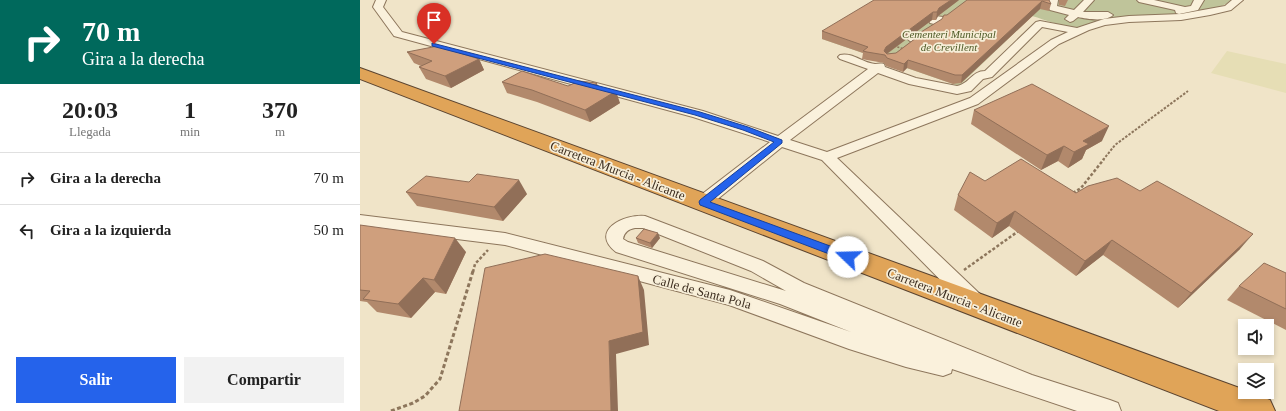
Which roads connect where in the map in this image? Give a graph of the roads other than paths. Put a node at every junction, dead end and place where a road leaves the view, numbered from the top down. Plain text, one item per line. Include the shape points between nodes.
1 (381, 0) edge
2 (1070, 0) edge
3 (1089, 0) edge
4 (1142, 0) edge
5 (1199, 0) edge
6 (1238, 0) edge
7 (1152, 1) edge
8 (1052, 3) edge
9 (1175, 3) edge
10 (1061, 10) junction
11 (1186, 10) junction
12 (1076, 14) junction
13 (942, 19) edge
14 (1064, 25) junction
15 (1079, 31) junction
16 (912, 43) edge
17 (844, 57) dead end
18 (879, 67) junction
19 (360, 73) edge
20 (779, 142) junction
21 (827, 157) junction
22 (703, 202) junction
23 (360, 221) edge
24 (979, 306) junction
25 (1038, 388) junction
26 (1110, 411) edge
27 (1258, 411) edge

1 - 20 street via 378,7 398,34 676,108 745,128
2 - 10 street
3 - 12 street
4 - 7 street
5 - 11 street via 1195,8
6 - 15 street via 1228,8 1210,12 1181,17 1130,18 1104,22
7 - 9 street
8 - 10 street via 1053,8
9 - 11 street
10 - 12 street
10 - 14 street via 1054,15
11 - 12 street via 1088,16
12 - 14 street
13 - 16 street
14 - 15 street
14 - 18 street via 1040,24 988,75 980,76 967,88 957,90 913,81
15 - 21 street via 1055,42 974,101
17 - 18 street
18 - 20 street
19 - 22 highway, Carretera Murcia - Alicante
20 - 21 street
20 - 22 street
21 - 24 street
22 - 24 highway, Carretera Murcia - Alicante
23 - 25 street, Calle de Santa Pola via 505,239 730,298 906,357
24 - 27 highway, Carretera Murcia - Alicante
25 - 25 street via 797,288 757,266 645,222 626,224 620,227 614,236 614,241 622,247 784,298 930,352
25 - 26 street

